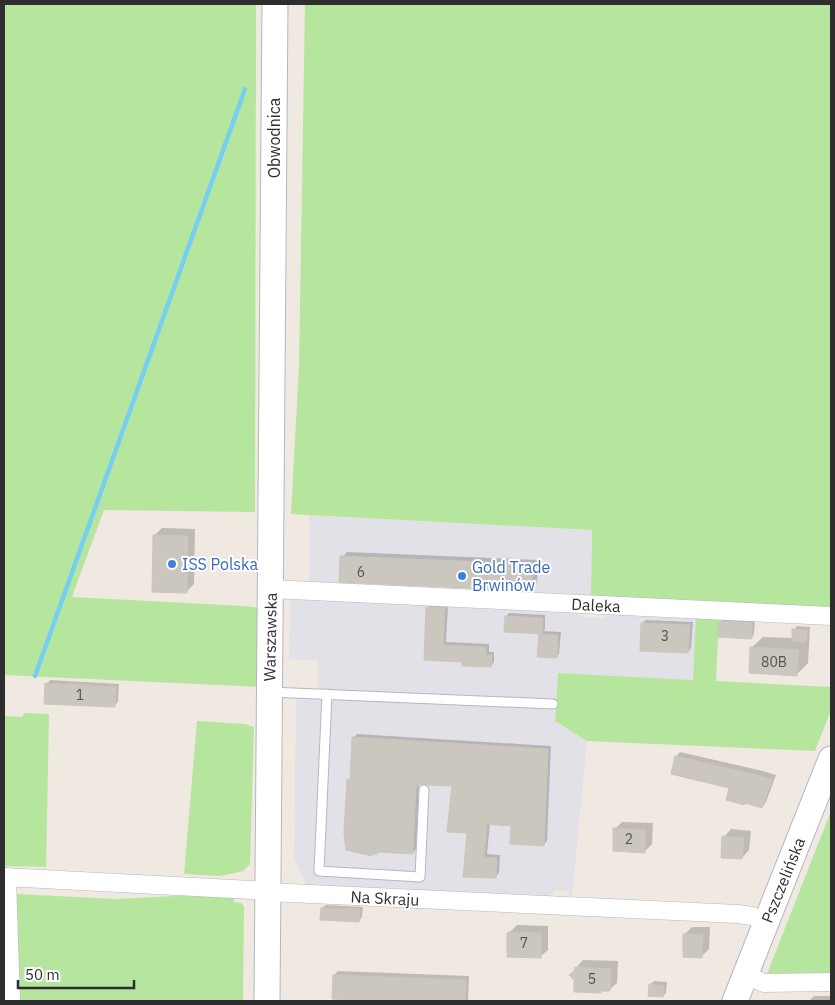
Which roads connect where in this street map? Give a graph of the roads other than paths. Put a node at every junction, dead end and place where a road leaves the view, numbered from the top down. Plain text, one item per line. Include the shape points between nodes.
1 (275, 4) edge
2 (274, 273) joint
3 (271, 589) junction
4 (831, 616) edge
5 (270, 692) junction
6 (327, 694) junction
7 (553, 704) dead end
8 (831, 759) edge
9 (424, 790) dead end
10 (6, 877) edge
11 (268, 892) junction
12 (766, 922) junction
13 (745, 975) junction
14 (831, 982) edge
15 (11, 1001) edge
16 (267, 1001) edge
17 (735, 1001) edge

1 - 2 main road, Obwodnica
2 - 3 main road, Warszawska
3 - 4 street, Daleka
3 - 5 main road, Warszawska
5 - 6 lane
5 - 11 main road, Warszawska
6 - 7 lane
6 - 9 lane via 319,871 420,877
8 - 12 main road, Pszczelińska
10 - 11 street, Na Skraju
10 - 15 street
11 - 12 street, Na Skraju via 738,914
11 - 16 main road, Warszawska
12 - 13 main road, Pszczelińska
13 - 14 street via 764,983
13 - 17 main road, Pszczelińska

